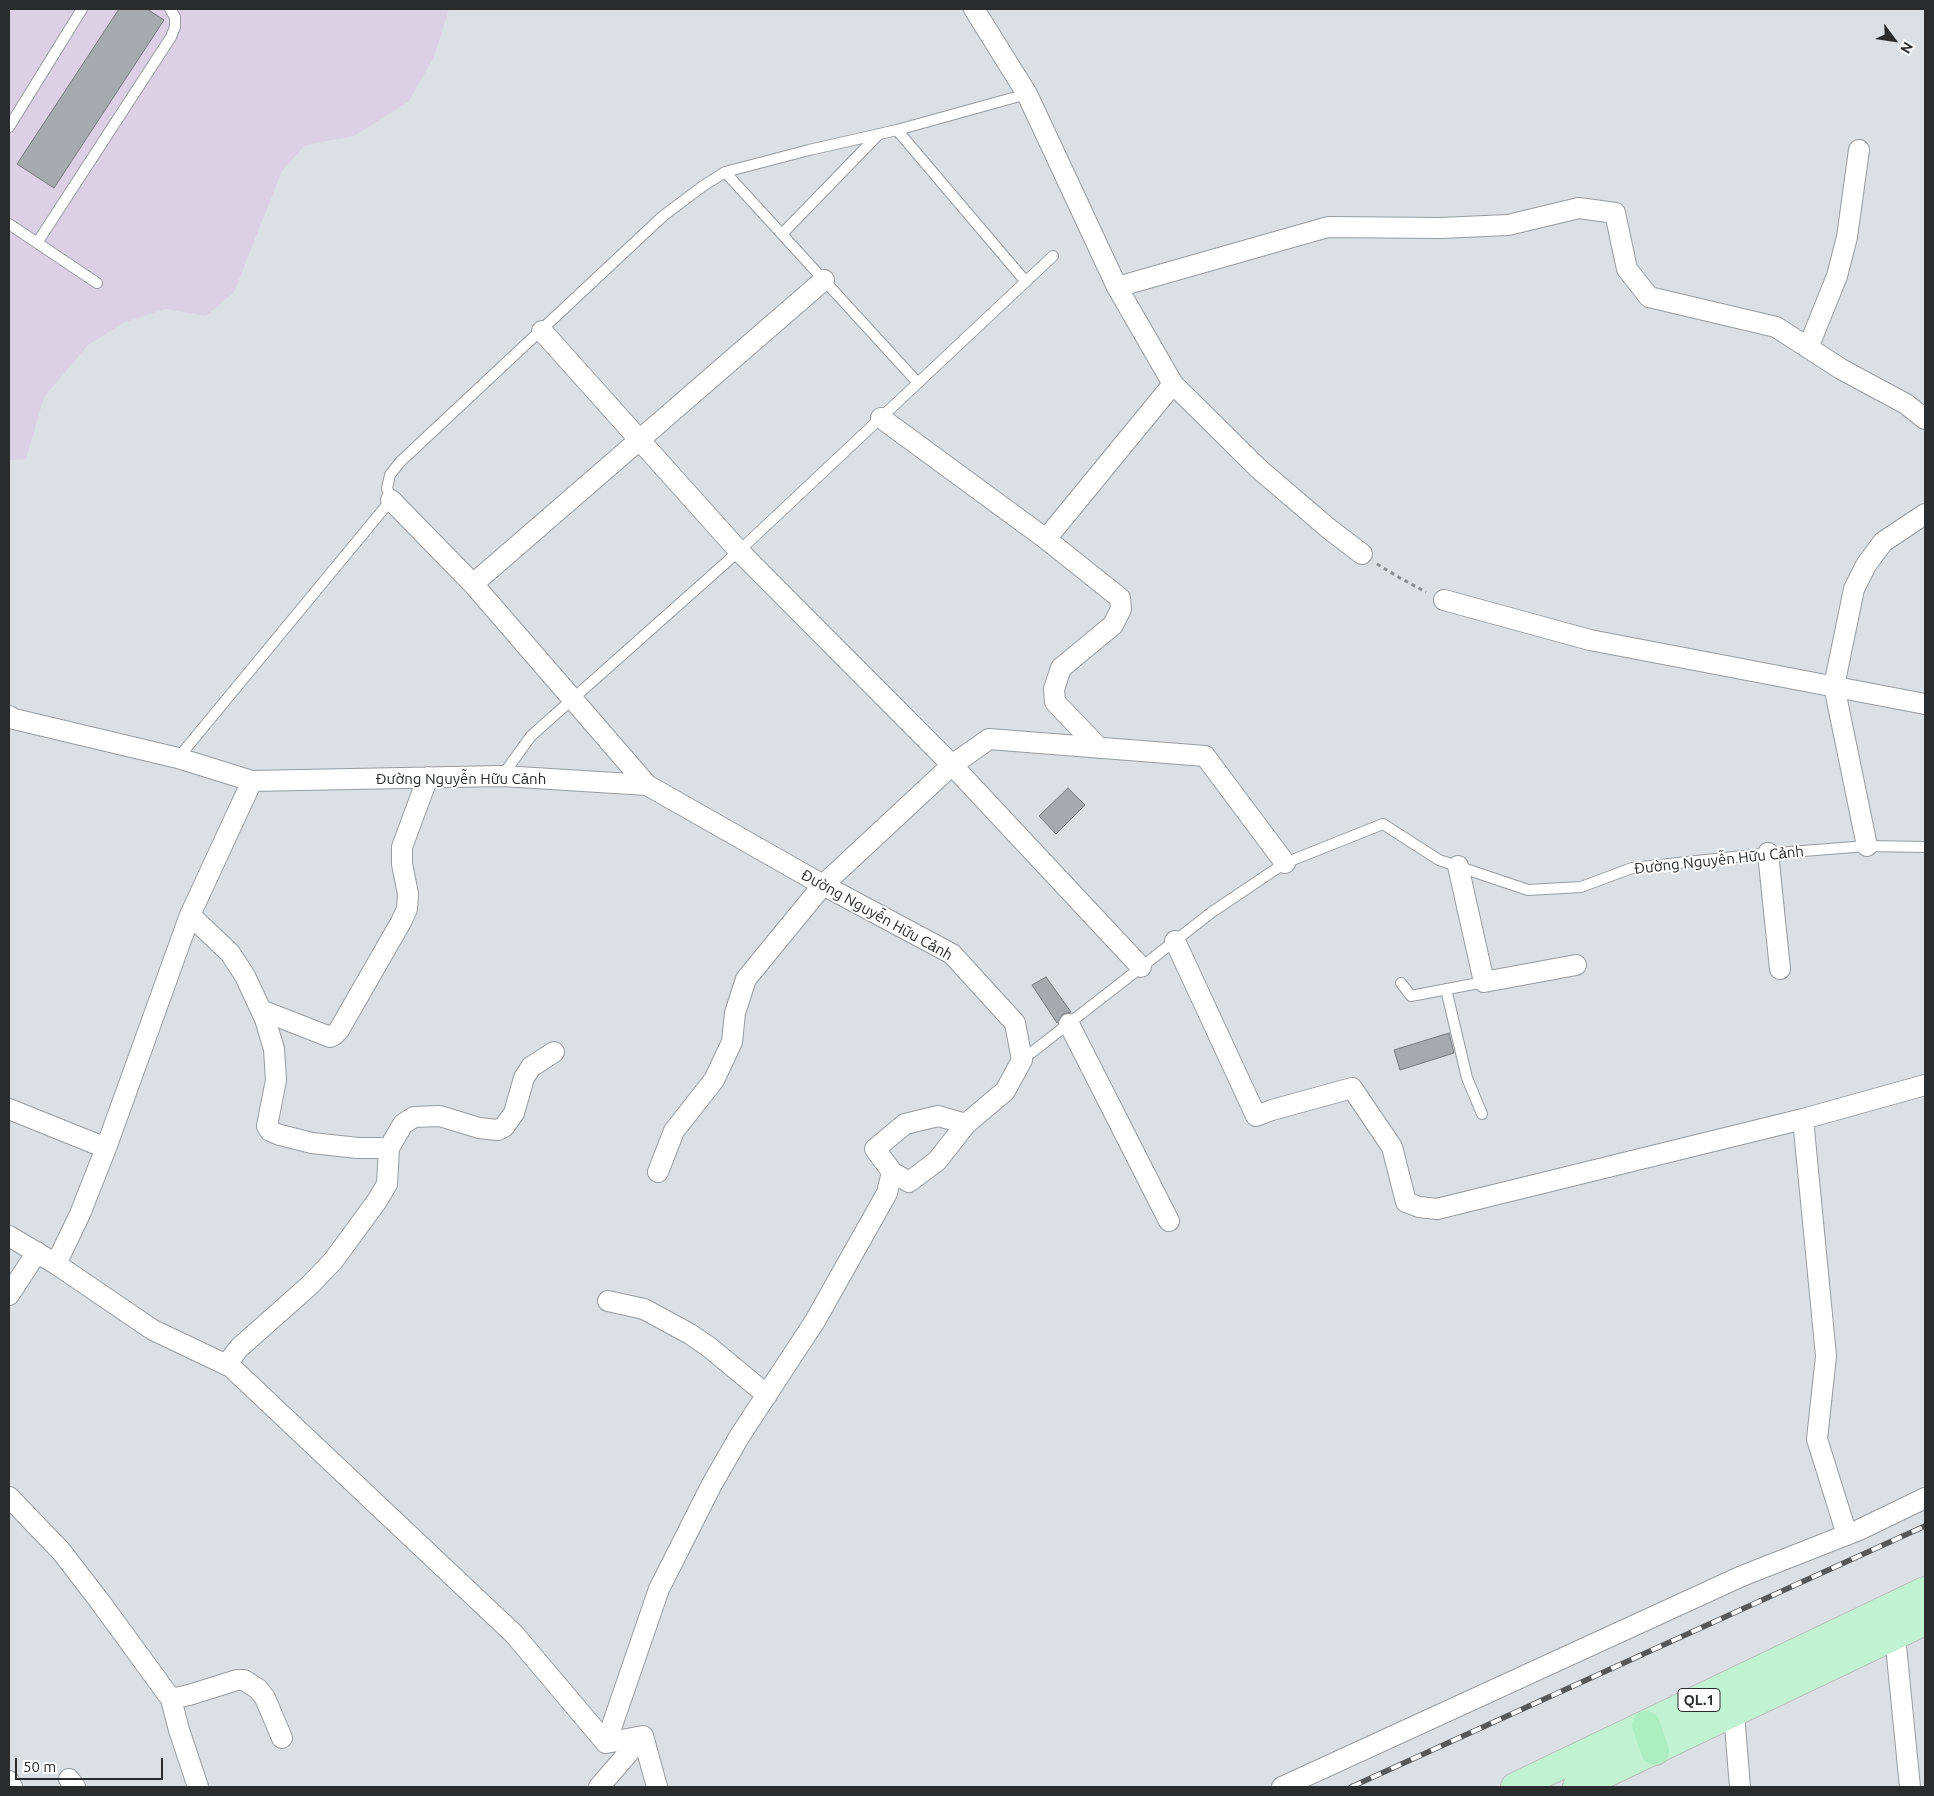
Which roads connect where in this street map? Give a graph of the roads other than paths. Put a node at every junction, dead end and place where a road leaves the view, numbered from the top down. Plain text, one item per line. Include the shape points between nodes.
1 (82, 9) edge
2 (170, 9) edge
3 (974, 9) edge
4 (1027, 94) junction
5 (9, 127) edge
6 (897, 130) junction
7 (880, 134) junction
8 (1859, 150) dead end
9 (725, 172) junction
10 (9, 224) edge
11 (782, 234) junction
12 (37, 243) junction
13 (1053, 256) dead end
14 (824, 280) junction
15 (1026, 282) junction
16 (97, 283) dead end
17 (1117, 287) junction
18 (542, 331) junction
19 (1808, 348) junction
20 (918, 383) junction
21 (1173, 384) junction
22 (881, 418) junction
23 (1925, 419) edge
24 (638, 441) junction
25 (391, 500) junction
26 (1925, 514) edge
27 (1046, 539) junction
28 (739, 551) junction
29 (1362, 554) road end
30 (473, 584) junction
31 (1444, 600) road end
32 (1834, 686) junction
33 (572, 699) junction
34 (1925, 704) edge
35 (10, 718) edge
36 (1099, 748) junction
37 (178, 758) junction
38 (952, 765) junction
39 (502, 776) junction
40 (428, 777) junction
41 (252, 781) junction
42 (647, 785) junction
43 (1867, 846) junction
44 (1925, 847) edge
45 (1768, 853) junction
46 (1285, 863) junction
47 (1458, 866) junction
48 (823, 885) junction
49 (190, 915) junction
50 (1175, 941) junction
51 (1576, 965) dead end
52 (1141, 967) junction
53 (1780, 969) dead end
54 (1484, 982) junction
55 (1401, 983) dead end
56 (1446, 989) junction
57 (261, 1010) junction
58 (1069, 1024) junction
59 (554, 1052) dead end
60 (1022, 1060) junction
61 (1925, 1085) edge
62 (9, 1109) edge
63 (1482, 1114) dead end
64 (1803, 1119) junction
65 (966, 1124) junction
66 (106, 1148) junction
67 (389, 1148) junction
68 (658, 1172) dead end
69 (892, 1172) junction
70 (1169, 1221) dead end
71 (9, 1236) edge
72 (37, 1252) junction
73 (56, 1264) junction
74 (9, 1295) edge
75 (608, 1301) dead end
76 (226, 1365) junction
77 (767, 1395) junction
78 (9, 1497) edge
79 (1925, 1498) edge
80 (1847, 1535) junction
81 (1925, 1591) edge
82 (1925, 1621) edge
83 (1895, 1636) junction
84 (171, 1699) junction
85 (1734, 1714) junction
86 (1646, 1726) junction
87 (643, 1736) junction
88 (282, 1738) dead end
89 (606, 1743) junction
90 (1654, 1751) junction
91 (9, 1781) edge
92 (1584, 1786) edge
93 (12, 1787) edge
94 (198, 1787) edge
95 (599, 1787) edge
96 (657, 1787) edge
97 (1282, 1787) edge
98 (1515, 1787) edge
99 (1740, 1787) edge
100 (1910, 1787) edge

1 - 5 lane
2 - 12 lane via 175,17 171,38
3 - 4 street
4 - 6 lane
4 - 17 street
6 - 7 lane
6 - 15 lane
7 - 9 lane
7 - 11 lane
8 - 19 street via 1847,237 1837,276
9 - 11 lane
9 - 18 lane via 663,216
10 - 12 lane
11 - 14 lane
12 - 16 lane
13 - 15 lane
14 - 20 lane
14 - 24 street
15 - 20 lane
17 - 19 street via 1328,227 1508,225 1580,208 1615,213 1627,269 1649,297 1776,328
17 - 21 street
18 - 24 street
18 - 25 lane via 400,462 390,475 387,488
19 - 23 street via 1906,404
20 - 22 lane
21 - 27 street
21 - 29 street via 1260,469
22 - 27 street
22 - 28 lane
24 - 28 street
24 - 30 street
25 - 30 street
25 - 37 lane
26 - 32 street via 1882,542 1866,565 1854,589
27 - 36 street via 1120,598 1121,609 1113,625 1061,668 1054,689 1055,702
28 - 33 lane
28 - 38 street
30 - 33 street
31 - 32 street via 1590,640
32 - 34 street
32 - 43 street
33 - 39 lane via 531,736
33 - 42 street
35 - 37 street, Đường Nguyễn Hữu Cảnh
36 - 38 street via 989,739
36 - 46 street via 1205,756
37 - 41 street, Đường Nguyễn Hữu Cảnh
38 - 48 street
38 - 52 street
39 - 40 street, Đường Nguyễn Hữu Cảnh
39 - 42 street, Đường Nguyễn Hữu Cảnh
40 - 41 street, Đường Nguyễn Hữu Cảnh
40 - 57 street via 402,847 407,909 339,1030 330,1037
41 - 49 street
42 - 48 street, Đường Nguyễn Hữu Cảnh
43 - 44 lane, Đường Nguyễn Hữu Cảnh
43 - 45 lane, Đường Nguyễn Hữu Cảnh
45 - 47 lane, Đường Nguyễn Hữu Cảnh via 1632,868 1581,887 1528,890
45 - 53 street
46 - 47 lane, Đường Nguyễn Hữu Cảnh via 1383,824 1439,860
46 - 50 lane, Đường Nguyễn Hữu Cảnh
47 - 54 street
48 - 60 street, Đường Nguyễn Hữu Cảnh via 952,954 1015,1024
48 - 68 street via 746,979 735,1014 732,1042 714,1080 674,1131
49 - 57 street via 230,954
49 - 66 street
50 - 52 lane, Đường Nguyễn Hữu Cảnh
50 - 64 street via 1256,1116 1352,1088 1392,1147 1406,1202 1419,1207 1437,1209
51 - 54 street
52 - 58 lane, Đường Nguyễn Hữu Cảnh
54 - 56 lane
55 - 56 lane via 1411,996
56 - 63 lane via 1467,1078
57 - 67 street via 274,1049 276,1080 266,1126 270,1131 312,1143
58 - 60 lane, Đường Nguyễn Hữu Cảnh
58 - 70 street
59 - 67 street via 531,1067 524,1078 514,1113 498,1130 479,1128 440,1116 414,1117 403,1124
60 - 65 street via 1005,1091
61 - 64 street
62 - 66 street
64 - 80 street via 1826,1356 1817,1439
65 - 69 street via 937,1161 909,1182
65 - 69 street via 938,1116 905,1124 875,1149
66 - 73 street
67 - 76 street via 387,1184 333,1261 239,1348
69 - 77 street via 887,1193 816,1321
71 - 72 street
72 - 73 street
72 - 74 street
73 - 76 street via 154,1330
75 - 77 street via 644,1309 690,1334
76 - 89 street via 514,1634
77 - 89 street via 711,1486 659,1590
78 - 84 street via 61,1551
79 - 80 street
80 - 97 street via 1742,1576
81 - 86 main road, QL.1
82 - 83 main road, QL.1
83 - 85 main road, QL.1
83 - 100 street
84 - 88 street via 244,1680 265,1698
84 - 94 street
85 - 90 main road, QL.1
85 - 99 street
86 - 90 highway
86 - 98 main road, QL.1
87 - 89 street
87 - 95 street
87 - 96 street
90 - 92 main road, QL.1
91 - 93 street

